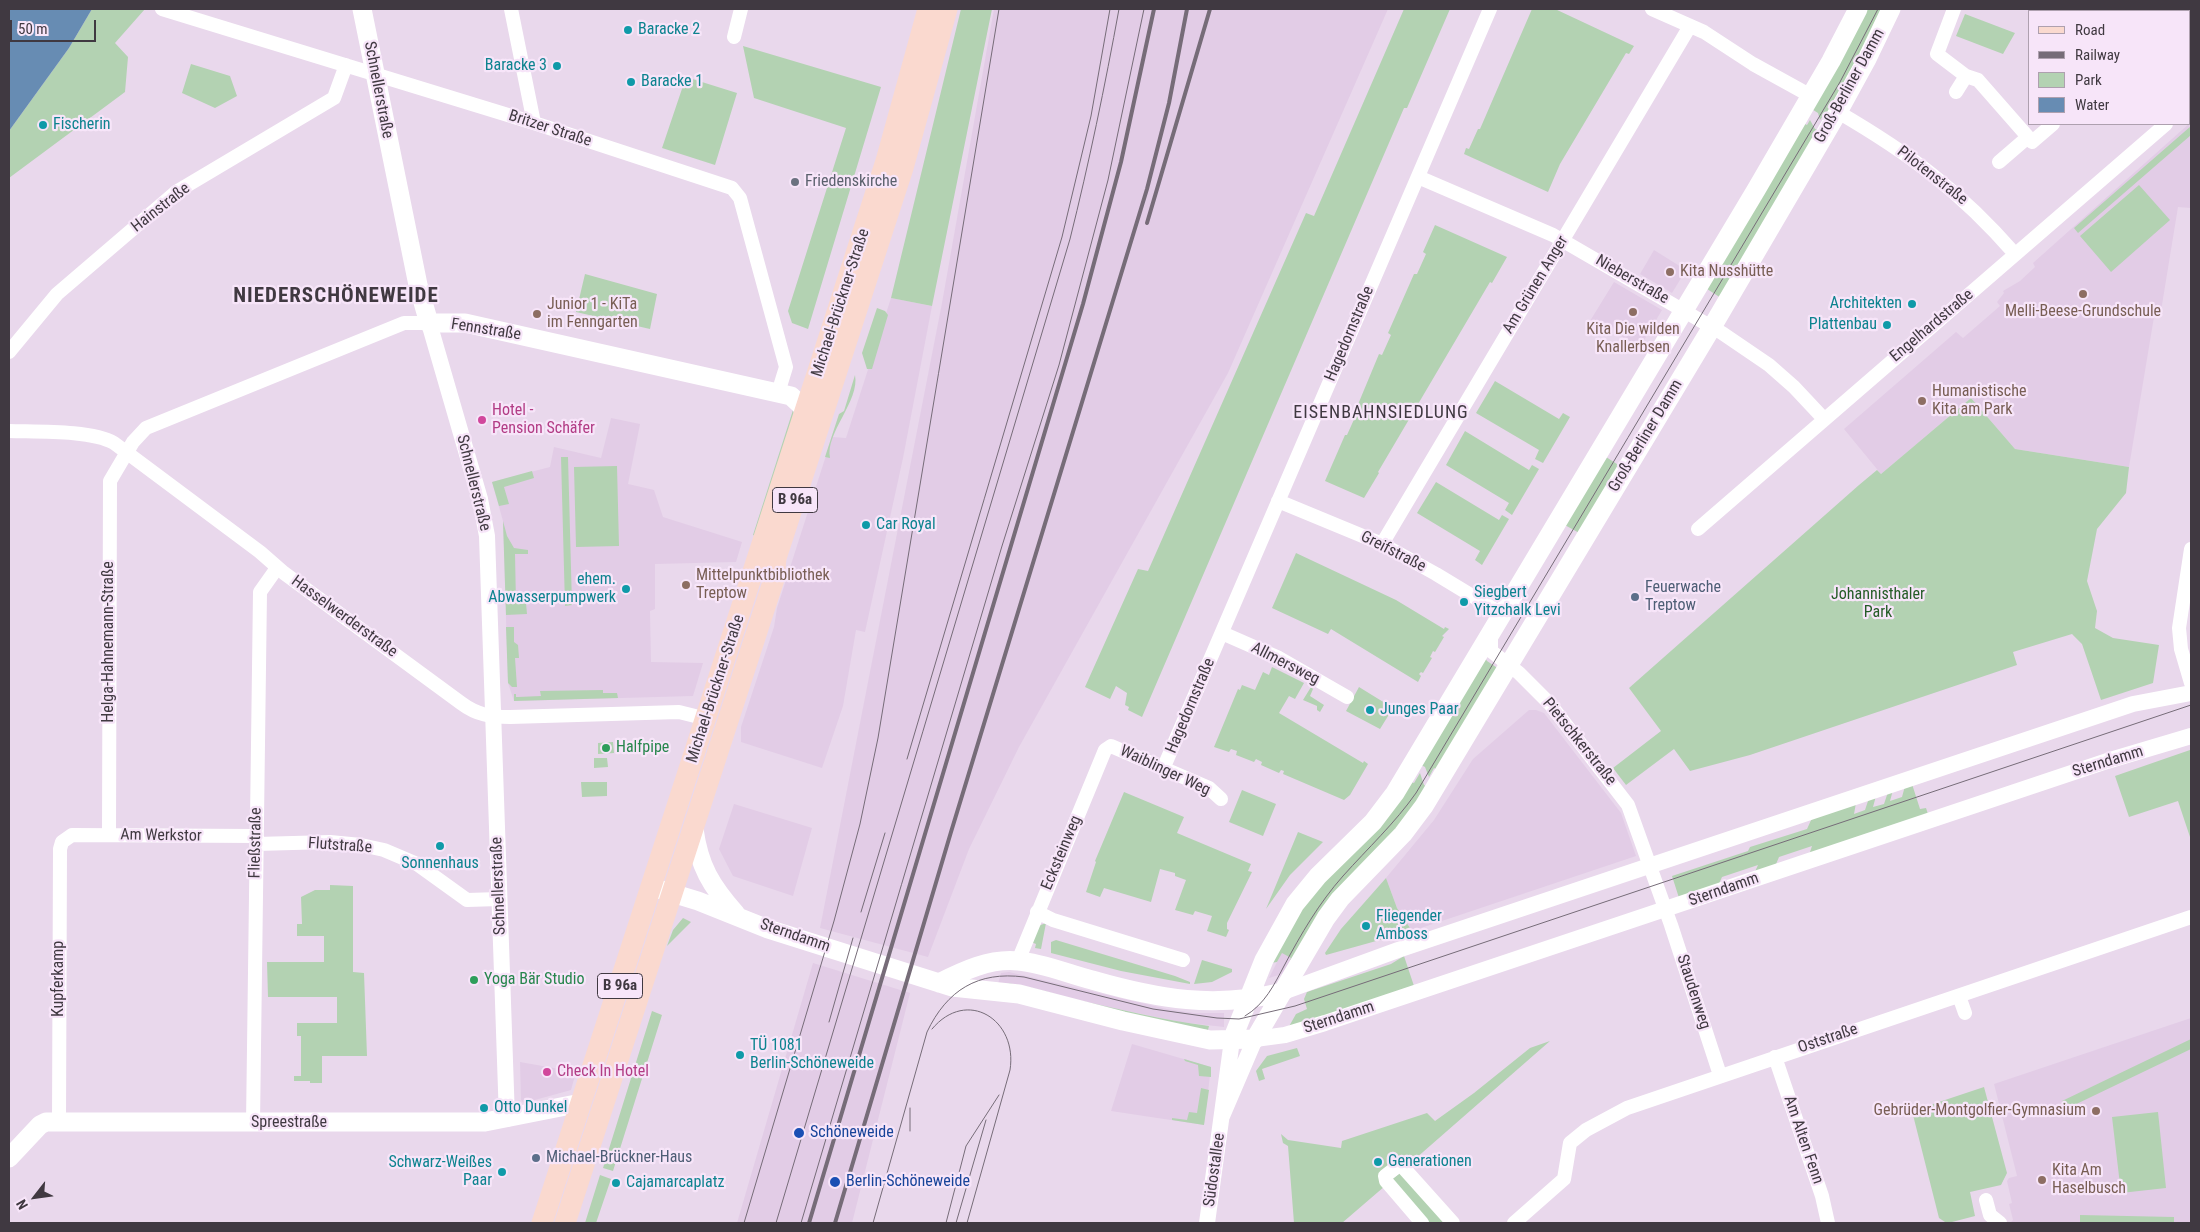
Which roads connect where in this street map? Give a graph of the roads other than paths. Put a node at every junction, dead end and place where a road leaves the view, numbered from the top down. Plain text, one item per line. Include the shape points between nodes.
1 (162, 9) edge
2 (362, 9) edge
3 (511, 9) edge
4 (740, 9) edge
5 (928, 9) edge
6 (946, 9) edge
7 (1490, 9) edge
8 (1652, 9) edge
9 (1858, 9) edge
10 (1892, 9) edge
11 (1954, 9) edge
12 (1690, 26) junction
13 (734, 37) dead end
14 (346, 65) junction
15 (374, 74) junction
16 (1966, 76) junction
17 (1956, 92) dead end
18 (1811, 96) junction
19 (1838, 112) junction
20 (534, 123) junction
21 (2052, 125) edge
22 (2165, 125) edge
23 (2028, 137) junction
24 (1999, 162) dead end
25 (1418, 177) junction
26 (1563, 240) junction
27 (2015, 254) junction
28 (1684, 311) junction
29 (429, 323) junction
30 (1712, 327) junction
31 (9, 352) edge
32 (778, 393) junction
33 (806, 410) junction
34 (1824, 419) junction
35 (9, 431) edge
36 (814, 442) junction
37 (128, 453) junction
38 (1278, 501) junction
39 (1698, 529) dead end
40 (1382, 544) junction
41 (2191, 549) edge
42 (277, 568) junction
43 (1502, 614) junction
44 (1222, 633) junction
45 (1491, 634) junction
46 (1508, 666) junction
47 (2191, 683) edge
48 (2191, 692) edge
49 (1347, 697) dead end
50 (493, 716) junction
51 (707, 719) junction
52 (2191, 736) edge
53 (1108, 747) joint
54 (1164, 769) junction
55 (1221, 799) dead end
56 (694, 829) junction
57 (109, 835) junction
58 (66, 838) joint
59 (256, 840) junction
60 (1650, 866) junction
61 (661, 890) junction
62 (499, 899) junction
63 (1666, 909) junction
64 (1037, 912) junction
65 (736, 915) junction
66 (2191, 917) edge
67 (1023, 952) junction
68 (1182, 960) dead end
69 (939, 983) junction
70 (1283, 992) junction
71 (1959, 996) junction
72 (1247, 999) junction
73 (1965, 1013) dead end
74 (1255, 1039) junction
75 (1232, 1040) junction
76 (1775, 1058) junction
77 (1720, 1075) junction
78 (582, 1103) junction
79 (1222, 1116) junction
80 (507, 1119) junction
81 (59, 1122) junction
82 (253, 1123) junction
83 (9, 1158) edge
84 (1986, 1200) dead end
85 (542, 1223) edge
86 (565, 1223) edge
87 (1206, 1223) edge
88 (1422, 1223) edge
89 (1453, 1223) edge
90 (1514, 1223) edge
91 (1828, 1223) edge
92 (2000, 1223) edge

1 - 14 street, Britzer Straße
2 - 15 main road, Schnellerstraße
3 - 20 street
4 - 13 street
5 - 33 main road, Michael-Brückner-Straße / B 96a via 886,161
6 - 36 main road, Michael-Brückner-Straße / B 96a via 904,168
7 - 25 street, Hagedornstraße
8 - 12 street
9 - 18 main road, Groß-Berliner Damm
10 - 19 main road, Groß-Berliner Damm
11 - 16 street via 1937,54
12 - 18 street
12 - 26 street, Am Grünen Anger
14 - 15 street, Britzer Straße
14 - 31 street, Hainstraße via 334,98 176,192 57,294
15 - 20 street, Britzer Straße
15 - 29 main road, Schnellerstraße via 418,285
16 - 17 street
16 - 23 street via 1978,80
18 - 28 main road, Groß-Berliner Damm
19 - 27 street, Pilotenstraße via 1938,177
19 - 30 main road, Groß-Berliner Damm
20 - 32 street, Britzer Straße via 732,188 740,198 747,221 786,367
21 - 23 street via 2032,142
22 - 27 street, Engelhardstraße
23 - 24 street
25 - 26 street, Nieberstraße
25 - 38 street, Hagedornstraße
26 - 28 street, Nieberstraße
26 - 40 street, Am Grünen Anger
27 - 34 street, Engelhardstraße
28 - 30 street, Nieberstraße
28 - 43 main road, Groß-Berliner Damm
29 - 32 main road, Fennstraße via 465,323
29 - 37 street, Fennstraße via 404,323 146,428
29 - 50 street, Schnellerstraße via 486,527
30 - 34 street, Nieberstraße via 1769,366
30 - 46 main road, Groß-Berliner Damm
32 - 33 main road, Fennstraße via 791,396
33 - 36 main road
33 - 51 main road, Michael-Brückner-Straße / B 96a
34 - 39 street, Engelhardstraße
35 - 37 street, Hasselwerderstraße via 105,438
36 - 56 main road, Michael-Brückner-Straße / B 96a
37 - 42 street, Hasselwerderstraße
37 - 57 street, Helga-Hahnemann-Straße via 110,481
38 - 40 street, Greifstraße
38 - 44 street, Hagedornstraße
40 - 43 street, Greifstraße
41 - 47 street via 2179,628 2181,649
42 - 50 street, Hasselwerderstraße via 469,709
42 - 59 street, Fließstraße via 260,592
43 - 45 main road, Groß-Berliner Damm
44 - 49 street, Allmersweg via 1280,658
44 - 54 street, Hagedornstraße
45 - 46 street, Pietschkerstraße via 1491,651
45 - 72 main road, Groß-Berliner Damm via 1395,793 1374,822 1318,876 1295,904
46 - 60 street, Pietschkerstraße via 1550,704 1624,799
46 - 70 main road, Groß-Berliner Damm via 1424,806 1385,853 1340,899
48 - 60 street via 2132,704
50 - 51 street, Hasselwerderstraße via 679,712
50 - 62 street, Schnellerstraße
51 - 61 main road, Michael-Brückner-Straße / B 96a
52 - 63 street, Sterndamm
53 - 54 street, Waiblinger Weg
53 - 64 street, Ecksteinweg
54 - 55 street, Waiblinger Weg via 1209,788
56 - 61 main road, Michael-Brückner-Straße / B 96a
56 - 65 main road via 696,847 706,875
57 - 58 street, Am Werkstor via 72,835
57 - 59 street, Am Werkstor
58 - 81 street, Kupferkamp via 60,849
59 - 62 street, Flutstraße via 330,842 377,848 417,864 467,900
59 - 82 street, Fließstraße
60 - 63 street, Pietschkerstraße
60 - 70 street
61 - 65 main road, Sterndamm
61 - 78 main road, Michael-Brückner-Straße / B 96a
61 - 86 main road, Michael-Brückner-Straße / B 96a
62 - 80 street, Schnellerstraße
63 - 74 street, Sterndamm via 1309,1028
63 - 77 street, Staudenweg
64 - 67 street, Ecksteinweg
64 - 68 street via 1053,920
65 - 69 main road, Sterndamm via 768,929
66 - 71 street, Oststraße
67 - 69 main road via 967,969
67 - 72 main road via 1113,986 1192,1001
69 - 75 main road, Sterndamm via 961,989 1019,994 1210,1040
70 - 72 main road
70 - 74 main road
71 - 73 street
71 - 76 street, Oststraße
72 - 75 main road
74 - 75 main road, Sterndamm
74 - 79 street, Südostallee
75 - 79 street, Südostallee
76 - 77 street, Oststraße
76 - 91 street, Am Alten Fenn via 1822,1196
77 - 90 street, Oststraße via 1627,1108 1586,1130 1570,1143 1564,1179
78 - 80 main road, Spreestraße
78 - 85 main road, Michael-Brückner-Straße / B 96a
79 - 87 street, Südostallee
80 - 82 main road, Spreestraße via 478,1122
81 - 82 main road, Spreestraße
81 - 83 main road, Spreestraße via 40,1125
84 - 92 street via 1990,1215
88 - 89 street via 1386,1182 1386,1176 1398,1166 1401,1165

